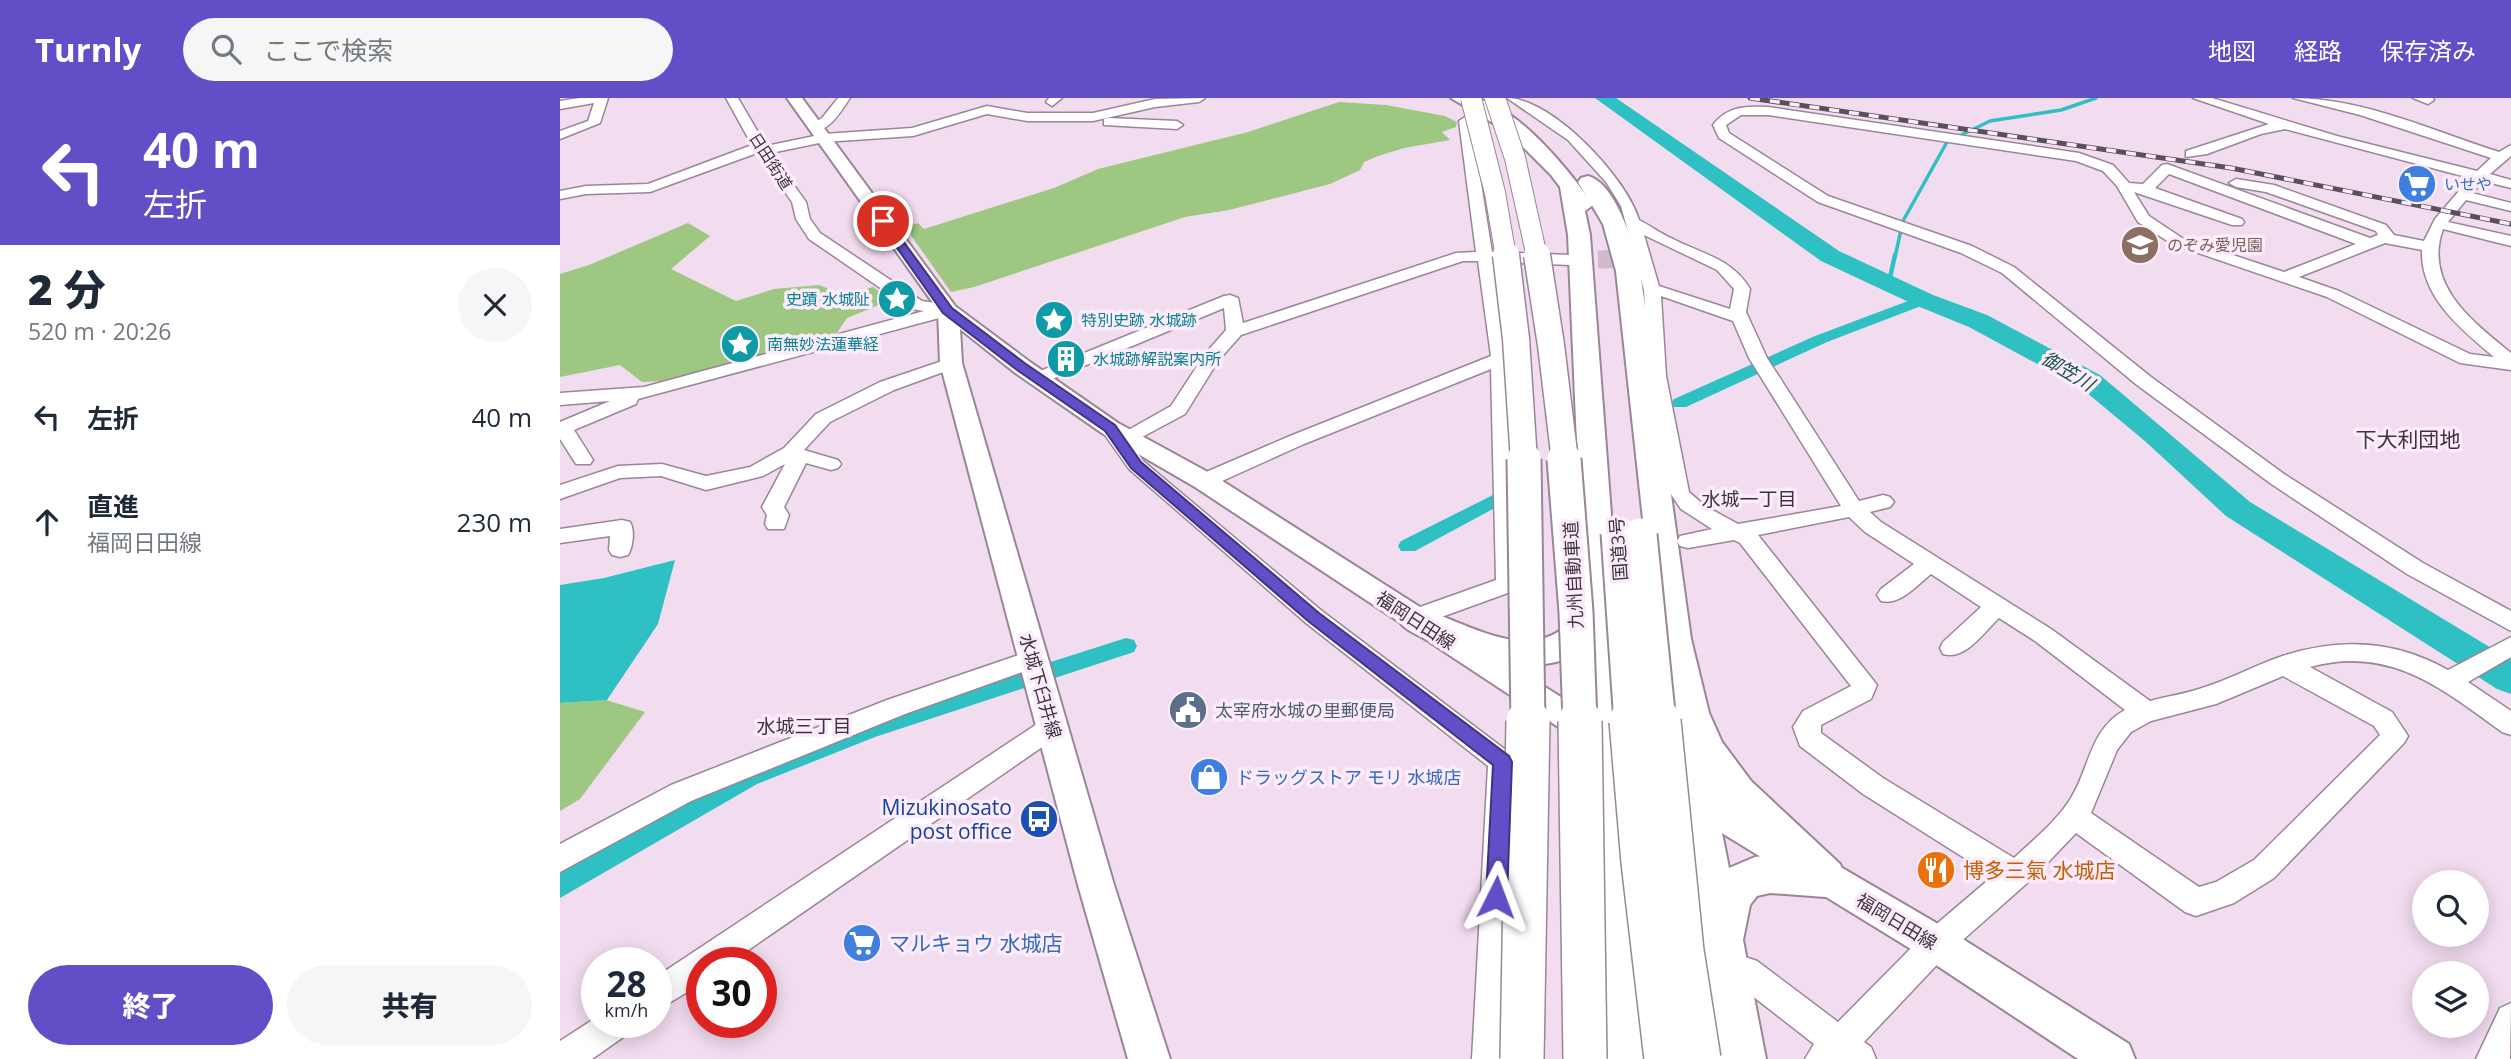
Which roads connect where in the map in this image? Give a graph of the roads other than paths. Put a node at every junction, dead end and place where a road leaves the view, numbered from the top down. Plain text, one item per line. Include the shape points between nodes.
1 (601, 98) edge
2 (732, 98) edge
3 (794, 98) edge
4 (844, 98) edge
5 (1004, 98) edge
6 (1108, 98) edge
7 (1199, 98) edge
8 (1461, 98) edge
9 (1493, 98) edge
10 (1513, 98) edge
11 (2199, 98) edge
12 (2299, 98) edge
13 (2323, 101) edge
14 (560, 105) edge
15 (1468, 109) edge
16 (987, 110) junction
17 (1093, 117) junction
18 (1177, 125) dead end
19 (2284, 125) junction
20 (820, 133) junction
21 (560, 135) edge
22 (1938, 136) joint
23 (761, 149) junction
24 (2506, 153) edge
25 (2191, 155) dead end
26 (2479, 176) junction
27 (2205, 182) junction
28 (1579, 184) junction
29 (2511, 184) edge
30 (2125, 187) junction
31 (2140, 188) junction
32 (560, 195) edge
33 (2462, 195) junction
34 (2511, 207) edge
35 (2237, 222) dead end
36 (1634, 223) junction
37 (2440, 224) junction
38 (2388, 238) junction
39 (2511, 242) edge
40 (2369, 243) junction
41 (2430, 247) junction
42 (1484, 256) junction
43 (1571, 260) tunnel mouth
44 (2285, 276) junction
45 (1652, 290) junction
46 (948, 310) junction
47 (1739, 317) junction
48 (1235, 331) junction
49 (951, 359) junction
50 (1500, 359) junction
51 (2511, 364) edge
52 (1030, 373) junction
53 (645, 393) junction
54 (618, 394) junction
55 (560, 399) edge
56 (560, 419) edge
57 (1120, 433) junction
58 (795, 454) junction
59 (583, 460) dead end
60 (831, 464) dead end
61 (1204, 481) junction
62 (560, 492) edge
63 (1882, 502) dead end
64 (1853, 509) junction
65 (776, 524) dead end
66 (1737, 532) junction
67 (1629, 534) junction
68 (560, 536) edge
69 (1688, 541) dead end
70 (620, 550) dead end
71 (1930, 564) junction
72 (1600, 592) junction
73 (1889, 595) dead end
74 (1998, 605) junction
75 (1413, 618) junction
76 (2511, 622) edge
77 (2511, 646) edge
78 (1952, 648) dead end
79 (2284, 665) junction
80 (1036, 668) junction
81 (2450, 680) junction
82 (1679, 682) junction
83 (2145, 712) junction
84 (2511, 725) edge
85 (1052, 727) junction
86 (1611, 745) junction
87 (1695, 799) junction
88 (2074, 816) junction
89 (560, 859) edge
90 (2015, 874) junction
91 (1825, 878) junction
92 (1937, 944) junction
93 (729, 947) edge
94 (1724, 965) junction
95 (2511, 1019) edge
96 (594, 1038) edge
97 (1841, 1054) edge
98 (563, 1059) edge
99 (1149, 1059) edge
100 (1489, 1059) edge
101 (1522, 1059) edge
102 (1585, 1059) edge
103 (1628, 1059) edge
104 (1666, 1059) edge
105 (1699, 1059) edge
106 (1742, 1059) edge
107 (2114, 1059) edge
108 (2493, 1059) edge

1 - 14 street
1 - 21 street via 594,123
2 - 23 street, 日田街道
3 - 20 main road, 福岡日田線
4 - 20 street
5 - 16 street
6 - 17 street
7 - 17 street
8 - 28 highway, 国道3号 via 1537,144
9 - 28 highway, 国道3号 via 1551,136
9 - 102 highway, 九州自動車道, bridge via 1523,192 1562,418 1574,589
10 - 36 street via 1573,137 1611,180
11 - 19 street
12 - 13 street
13 - 19 street via 2309,116
13 - 24 street
15 - 42 street
15 - 101 highway, bridge via 1495,194 1522,420 1528,581
16 - 17 street via 1027,117
16 - 20 street via 913,132
17 - 18 street via 1089,121
19 - 25 street via 2236,136 2221,147
19 - 26 street
20 - 23 street
20 - 46 main road, 福岡日田線
22 - 30 street via 2079,157 2108,168
22 - 76 street via 1750,110 1727,115 1719,125 1735,143 1833,204 1933,236 2008,270 2141,379 2262,469 2455,593
23 - 32 street via 650,188
23 - 46 street, 日田街道 via 799,202 814,236 917,305
24 - 26 street
26 - 29 street
26 - 33 street
27 - 31 street via 2167,168 2155,183
27 - 38 street via 2212,178 2269,188 2382,228
27 - 40 street
28 - 67 highway, 国道3号 via 1606,240
28 - 72 highway
28 - 82 highway via 1604,199 1616,225 1630,284
30 - 31 street
30 - 44 street via 2143,219 2177,240
31 - 35 street
33 - 34 street
33 - 37 street
36 - 45 street
36 - 47 street via 1731,272 1742,289
37 - 39 street
37 - 41 street
38 - 40 street
38 - 41 street
40 - 44 street
41 - 51 street via 2437,288 2469,327
42 - 43 street
42 - 48 street via 1462,257
42 - 50 street
44 - 51 street via 2333,294 2466,359
45 - 47 street
45 - 66 street via 1657,376 1676,487 1680,497
46 - 49 main road, 水城下臼井線
46 - 52 main road, 福岡日田線
46 - 53 street
47 - 64 street via 1758,358
48 - 52 street via 1230,300
48 - 57 street via 1211,358 1178,410
49 - 52 main road via 977,349
49 - 58 street via 822,418
49 - 80 main road, 水城下臼井線
50 - 61 street
50 - 75 street via 1508,584
52 - 57 main road, 福岡日田線
53 - 54 street
53 - 59 street via 563,428
54 - 55 street
54 - 56 street
57 - 61 main road, 福岡日田線
57 - 100 street via 1136,465 1303,608 1502,762
58 - 60 street
58 - 62 street via 756,472 706,483 662,470 618,472
58 - 65 street via 773,507 778,515
61 - 75 main road, 福岡日田線
63 - 64 street
64 - 66 street
64 - 71 street
66 - 69 street
66 - 90 street via 1748,538 1864,685 1862,692 1812,718 1806,727 1809,739 1873,786
67 - 104 highway, 国道3号, bridge via 1626,660
67 - 105 highway, 国道3号, bridge
68 - 70 street via 622,527
71 - 73 street
71 - 74 street
72 - 75 highway via 1591,623 1581,637 1545,652 1499,653
72 - 86 highway
74 - 78 street
74 - 83 street
75 - 86 main road, 福岡日田線
77 - 81 street
79 - 81 street via 2352,650 2390,654
79 - 83 street via 2207,697
79 - 88 street via 2383,719 2395,736 2264,869 2224,893 2196,902
80 - 85 main road, 水城下臼井線
80 - 89 street via 896,707 681,793
81 - 84 street
82 - 87 highway
82 - 91 highway via 1712,760 1734,790
83 - 88 street via 2122,725 2106,745 2092,785
85 - 93 street
85 - 99 main road, 水城下臼井線
86 - 87 main road, 福岡日田線
86 - 103 highway
87 - 91 main road, 福岡日田線
87 - 94 highway
88 - 90 street
90 - 92 street
91 - 92 main road, 福岡日田線
91 - 94 highway via 1773,872 1756,874 1741,883 1723,911
92 - 97 street
92 - 107 main road, 福岡日田線
94 - 97 street via 1746,972
94 - 106 highway
95 - 108 street
96 - 98 street

